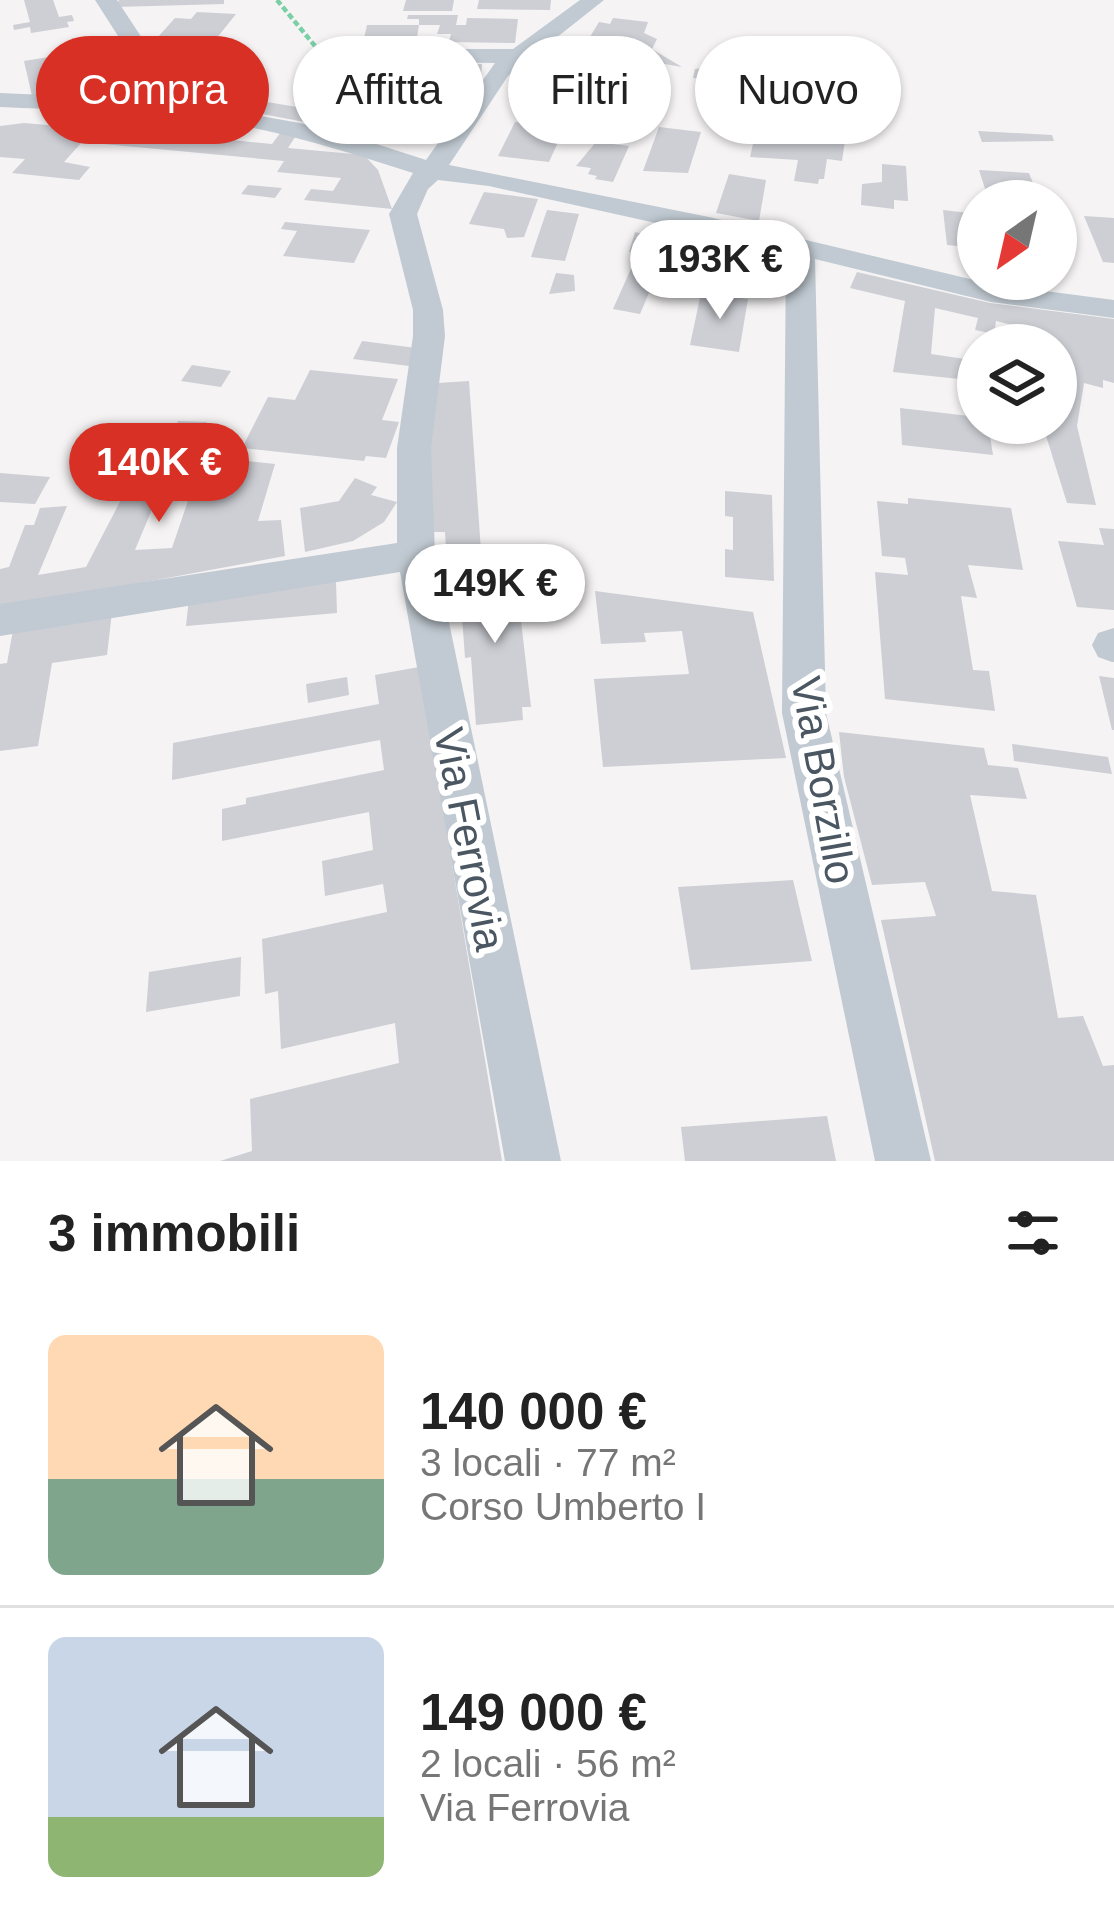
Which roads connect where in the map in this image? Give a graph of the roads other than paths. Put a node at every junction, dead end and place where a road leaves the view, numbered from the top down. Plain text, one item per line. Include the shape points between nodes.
1 (106, 0) edge
2 (593, 0) edge
3 (129, 36) edge
4 (542, 36) edge
5 (508, 63) edge
6 (0, 100) edge
7 (36, 102) edge
8 (269, 125) edge
9 (432, 171) junction
10 (800, 249) junction
11 (1114, 310) edge
12 (416, 555) junction
13 (0, 620) edge
14 (533, 1161) edge
15 (903, 1161) edge

1 - 3 street
2 - 4 street, Via Ferrovia
5 - 9 street, Via Ferrovia
6 - 7 street
8 - 9 street
9 - 10 street
9 - 12 street, Via Ferrovia via 403,214 429,322 414,448
10 - 11 street via 991,293
10 - 15 street, Via Borzillo via 804,713
12 - 13 street
12 - 14 street, Via Ferrovia

